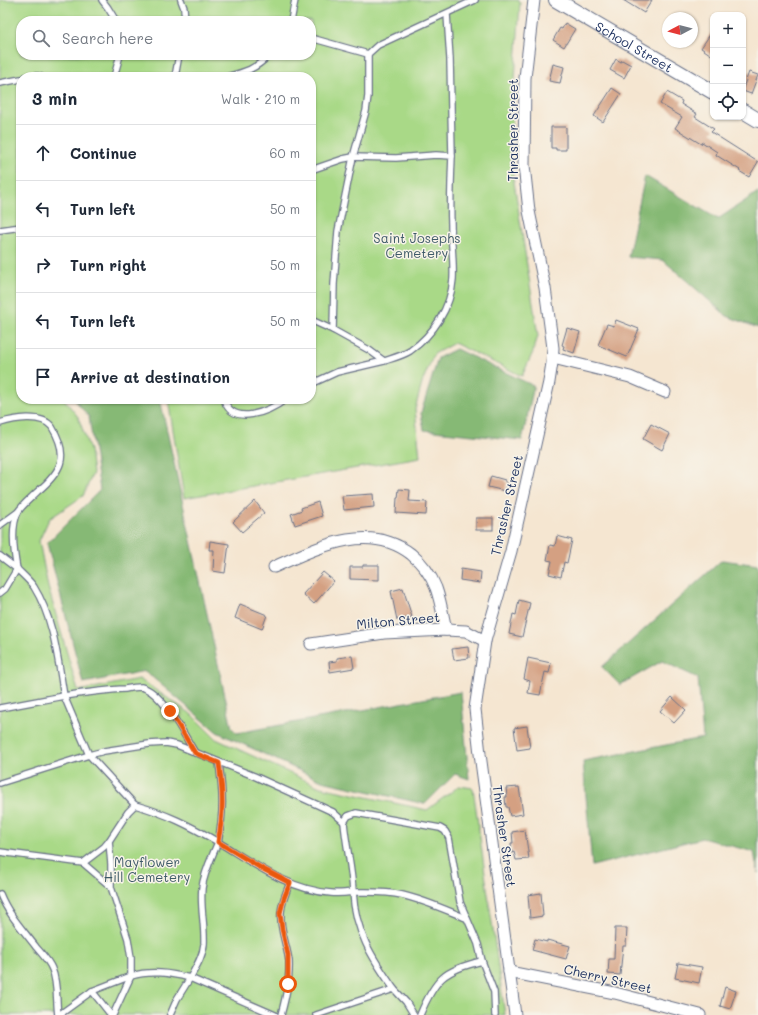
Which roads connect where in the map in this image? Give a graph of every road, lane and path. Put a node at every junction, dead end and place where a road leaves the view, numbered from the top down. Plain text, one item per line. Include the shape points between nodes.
1 (102, 0) edge
2 (181, 0) edge
3 (295, 0) edge
4 (475, 0) edge
5 (534, 0) edge
6 (556, 0) edge
7 (446, 14) junction
8 (113, 16) edge
9 (185, 16) edge
10 (292, 16) edge
11 (316, 39) edge
12 (368, 54) junction
13 (119, 60) edge
14 (178, 60) edge
15 (264, 60) edge
16 (115, 72) edge
17 (175, 72) edge
18 (245, 72) edge
19 (16, 80) edge
20 (0, 83) edge
21 (710, 90) edge
22 (746, 113) edge
23 (758, 120) edge
24 (452, 156) junction
25 (353, 157) junction
26 (316, 168) edge
27 (16, 228) edge
28 (0, 230) edge
29 (316, 322) edge
30 (333, 330) junction
31 (553, 358) junction
32 (384, 361) junction
33 (316, 382) edge
34 (665, 392) dead end
35 (225, 404) edge
36 (278, 404) edge
37 (0, 423) edge
38 (18, 512) junction
39 (0, 525) edge
40 (0, 556) edge
41 (274, 567) dead end
42 (17, 570) junction
43 (0, 593) edge
44 (446, 630) junction
45 (485, 640) junction
46 (311, 644) dead end
47 (64, 696) junction
48 (0, 708) edge
49 (195, 753) junction
50 (89, 754) junction
51 (219, 763) junction
52 (0, 783) edge
53 (135, 805) junction
54 (344, 822) junction
55 (109, 841) junction
56 (218, 842) junction
57 (0, 852) edge
58 (82, 863) junction
59 (290, 883) junction
60 (111, 887) junction
61 (353, 892) junction
62 (0, 894) edge
63 (466, 918) junction
64 (482, 961) junction
65 (509, 972) junction
66 (131, 976) junction
67 (190, 978) junction
68 (394, 989) junction
69 (92, 991) junction
70 (58, 1015) edge
71 (112, 1015) edge
72 (170, 1015) edge
73 (275, 1015) edge
74 (281, 1015) edge
75 (316, 1015) edge
76 (414, 1015) edge
77 (420, 1015) edge
78 (495, 1015) edge
79 (515, 1015) edge
80 (700, 1015) edge

1 - 8 lane
2 - 9 lane
3 - 10 lane
4 - 7 lane
5 - 31 street, Thrasher Street via 525,78 524,165 529,211 545,288
6 - 21 street, School Street
7 - 12 lane via 378,46
7 - 24 lane via 450,59
11 - 12 lane
12 - 25 lane via 366,111
13 - 16 lane
14 - 17 lane
15 - 18 lane
19 - 20 lane
22 - 23 street
24 - 25 lane
24 - 32 lane via 453,278 448,300 443,314 424,339 410,351
25 - 26 lane
25 - 30 lane via 338,231
27 - 28 lane
29 - 30 lane
30 - 32 lane
31 - 34 street via 630,377
31 - 45 street, Thrasher Street via 511,551
32 - 33 lane via 337,372
35 - 36 lane via 231,411 238,414 266,411
37 - 38 lane via 20,418 41,420 50,425 60,449 60,466 56,475
38 - 39 lane
38 - 42 lane via 13,549
40 - 42 lane
41 - 44 street via 306,552 339,542 362,538 386,541 406,550 425,568 437,589
42 - 43 lane
42 - 47 lane via 34,587 46,611 53,633
44 - 45 street, Milton Street via 466,631
44 - 46 street, Milton Street via 384,633
45 - 65 street, Thrasher Street via 476,698 476,724
47 - 48 lane
47 - 49 lane via 141,688 149,691 170,711
47 - 50 lane
49 - 50 lane via 166,743
49 - 51 lane
50 - 52 lane
50 - 53 lane
51 - 54 lane via 333,812
51 - 56 lane via 223,803
53 - 55 lane
53 - 56 lane via 175,818
54 - 61 lane
54 - 63 lane via 348,816 356,813 445,831 449,838 457,886
55 - 58 lane
55 - 60 lane
56 - 59 lane
56 - 67 lane via 202,886 204,945
57 - 58 lane
58 - 60 lane
59 - 61 lane via 331,893
59 - 74 lane via 280,913 289,968
60 - 66 lane via 128,939
61 - 63 lane via 402,895
61 - 68 lane via 360,932
62 - 70 lane via 12,917 52,969
63 - 64 lane via 478,944
64 - 77 lane via 457,968 448,974 428,995
64 - 78 lane via 494,992
65 - 79 street, Thrasher Street
65 - 80 street, Cherry Street via 615,993
66 - 67 lane via 156,972
66 - 69 lane
66 - 71 lane
67 - 72 lane
67 - 73 lane
68 - 75 lane
68 - 76 lane
69 - 70 lane
69 - 71 lane

